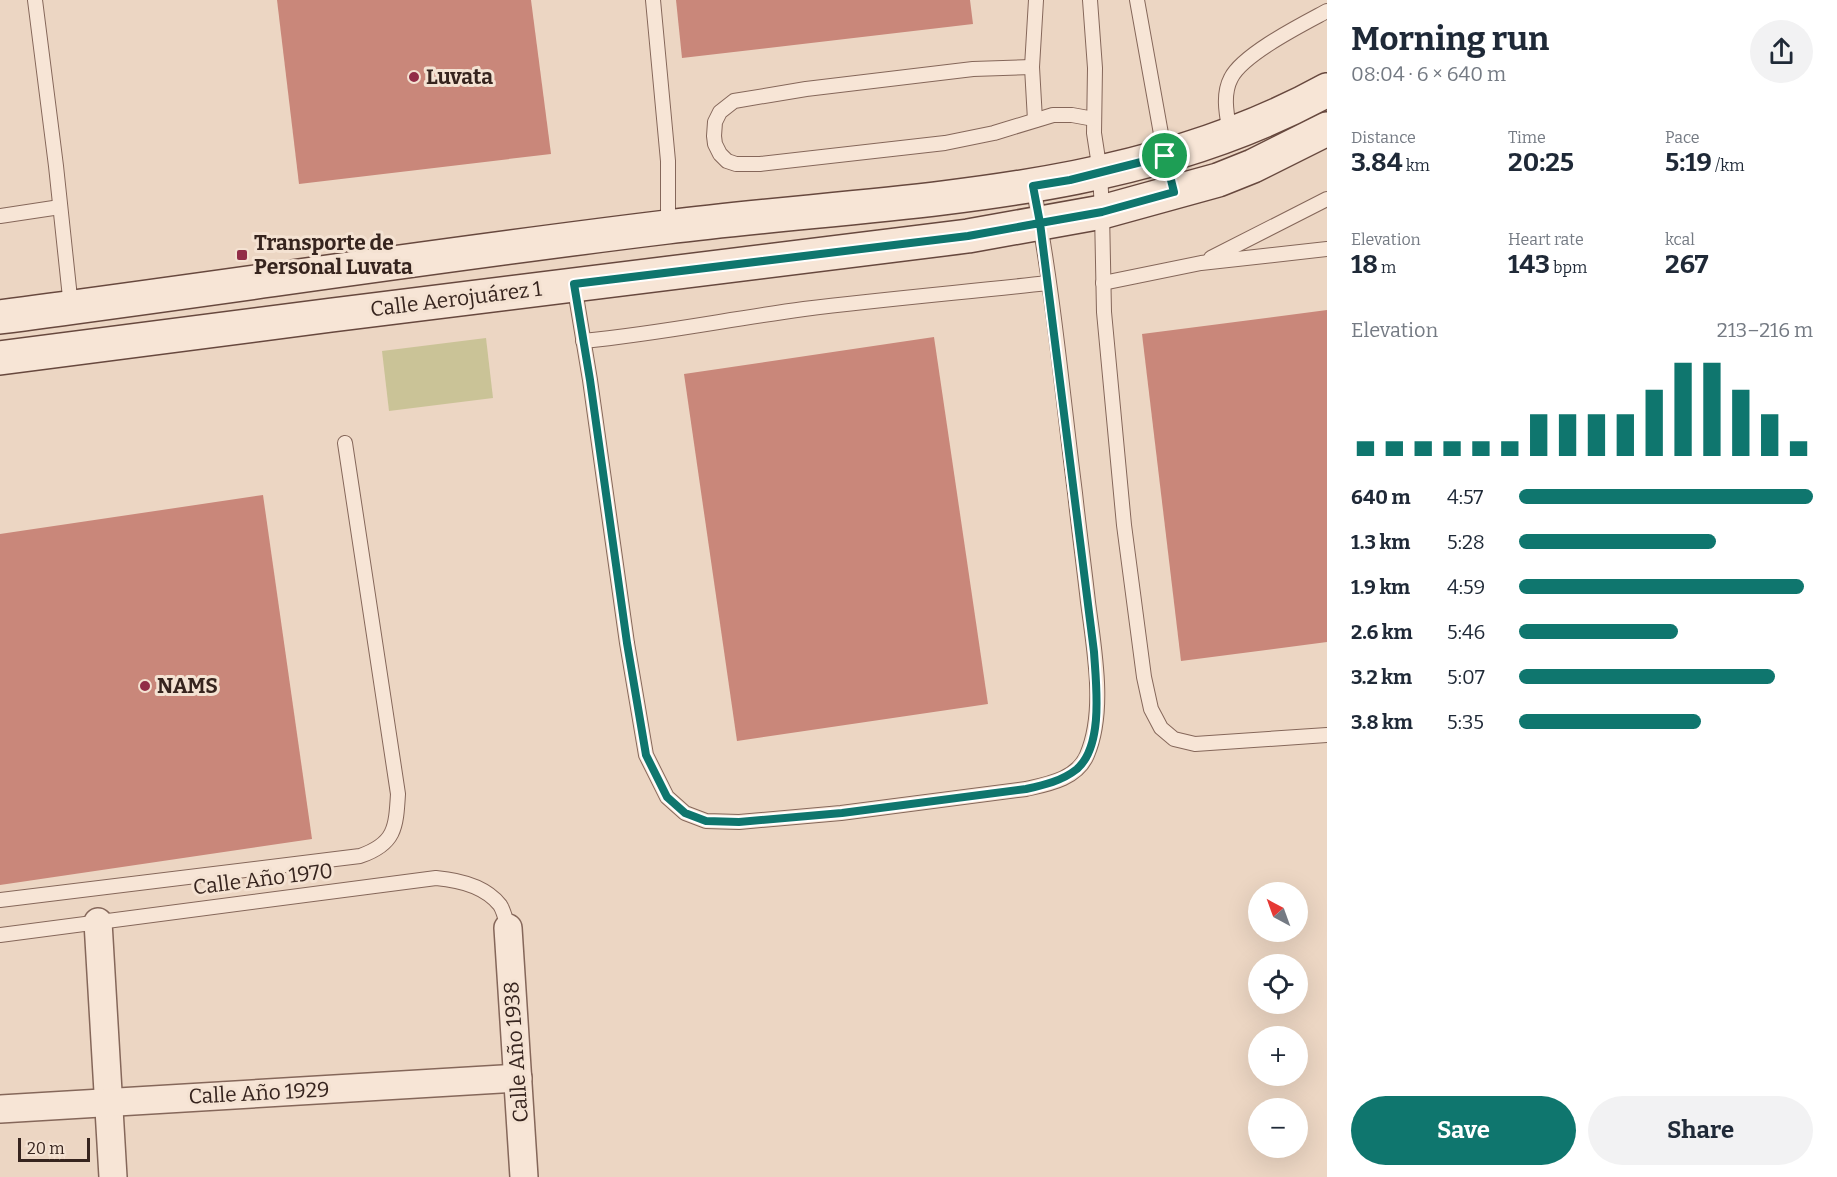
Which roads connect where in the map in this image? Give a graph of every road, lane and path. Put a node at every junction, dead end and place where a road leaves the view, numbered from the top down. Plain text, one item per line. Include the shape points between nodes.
1 (35, 0) edge
2 (653, 0) edge
3 (1036, 0) edge
4 (1090, 0) edge
5 (1137, 0) edge
6 (1327, 11) edge
7 (1032, 67) junction
8 (1327, 90) edge
9 (1094, 119) junction
10 (1035, 120) junction
11 (1327, 129) edge
12 (1230, 135) junction
13 (1165, 156) junction
14 (1100, 172) junction
15 (1033, 186) junction
16 (1174, 192) junction
17 (1327, 199) edge
18 (60, 207) junction
19 (1102, 212) junction
20 (0, 216) edge
21 (1040, 223) junction
22 (668, 226) junction
23 (1327, 249) edge
24 (1201, 263) junction
25 (1048, 283) junction
26 (1103, 283) junction
27 (574, 284) junction
28 (71, 307) junction
29 (0, 317) edge
30 (583, 342) junction
31 (0, 358) edge
32 (345, 443) dead end
33 (1327, 735) edge
34 (0, 900) edge
35 (98, 922) junction
36 (508, 928) joint
37 (0, 935) edge
38 (518, 1078) junction
39 (109, 1102) junction
40 (0, 1109) edge
41 (113, 1177) edge
42 (524, 1177) edge

1 - 18 lane
2 - 22 lane via 668,161
3 - 7 lane
4 - 9 lane
5 - 13 lane
6 - 12 lane via 1238,68 1231,78 1226,100
7 - 10 lane
7 - 10 lane via 973,69 734,101 720,112 714,136 727,161 760,164 945,143
8 - 12 street, Calle Aerojuárez 1 via 1296,108
9 - 10 lane via 1061,115
9 - 14 lane
11 - 16 street, Calle Aerojuárez 1 via 1253,166
12 - 13 street, Calle Aerojuárez 1
13 - 14 street, Calle Aerojuárez 1
13 - 16 lane
14 - 15 street, Calle Aerojuárez 1
14 - 19 lane
15 - 21 lane
15 - 22 street, Calle Aerojuárez 1
16 - 19 street, Calle Aerojuárez 1
17 - 24 lane
18 - 20 lane
18 - 28 lane
19 - 21 street, Calle Aerojuárez 1
19 - 26 lane
21 - 25 lane
21 - 27 street, Calle Aerojuárez 1 via 968,236
22 - 28 street, Calle Aerojuárez 1
23 - 24 lane
24 - 26 lane
25 - 30 lane via 909,296
25 - 30 lane via 1094,652 1097,714 1092,740 1079,768 1051,783 876,809 739,822 706,821 685,813 667,797 646,755
26 - 33 lane via 1124,525 1151,709 1167,734 1195,744
27 - 30 lane
27 - 31 street, Calle Aerojuárez 1
28 - 29 street, Calle Aerojuárez 1
32 - 34 lane via 397,784 396,820 390,839 360,856
35 - 36 lane, Calle Año 1970 via 436,878 470,884 483,891 501,907
35 - 37 lane, Calle Año 1970
35 - 39 street
36 - 38 street, Calle Año 1938
38 - 39 street, Calle Año 1929
38 - 42 street, Calle Año 1938
39 - 40 street, Calle Año 1929
39 - 41 street

